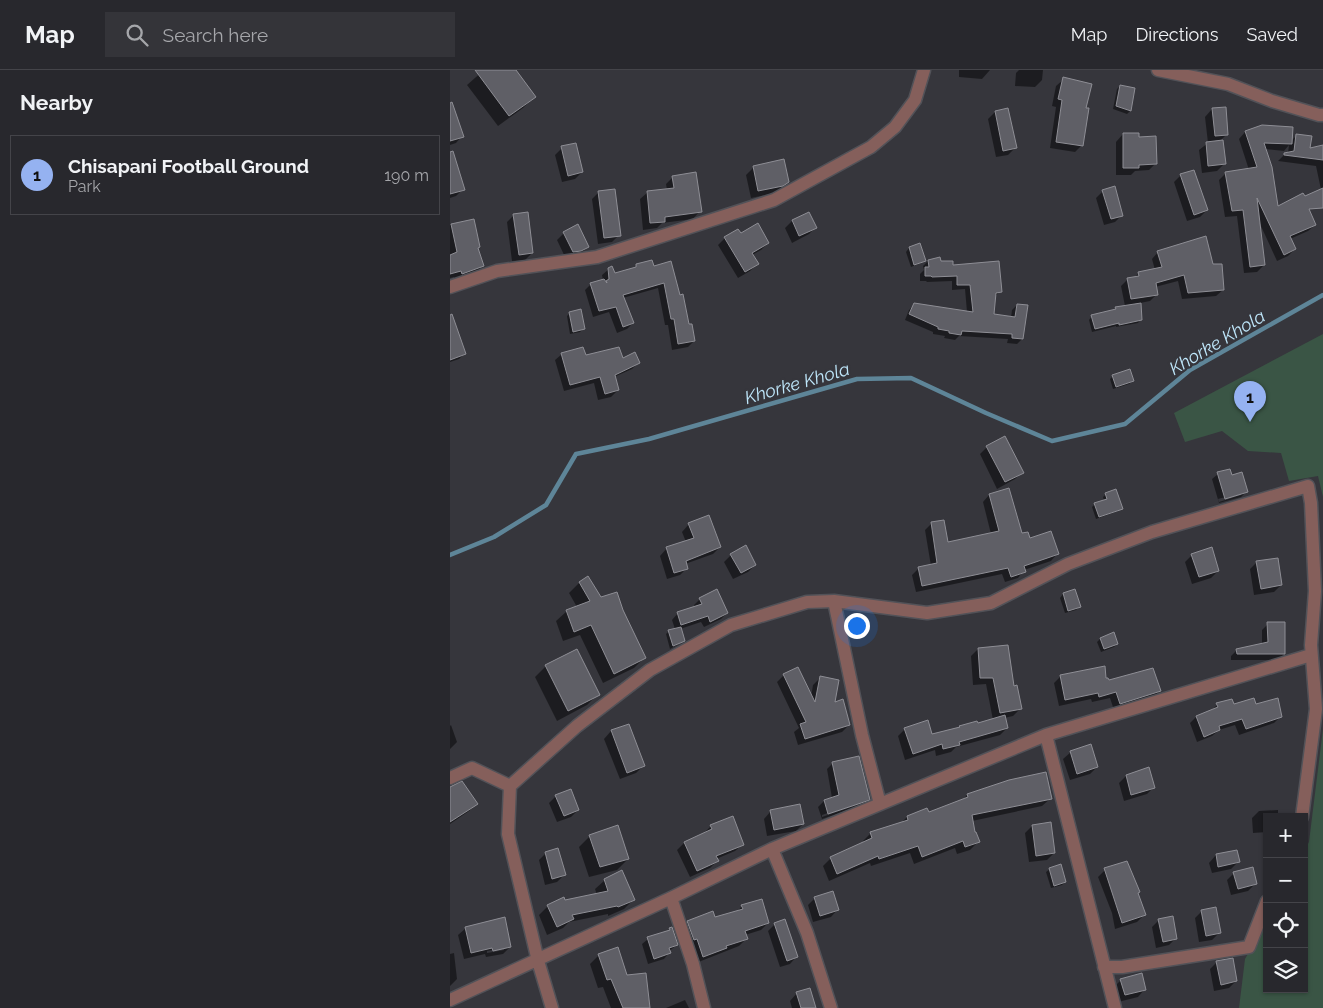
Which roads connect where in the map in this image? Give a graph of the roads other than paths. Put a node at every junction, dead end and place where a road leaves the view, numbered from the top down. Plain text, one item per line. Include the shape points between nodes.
1 (924, 70) edge
2 (1158, 70) edge
3 (1323, 115) edge
4 (450, 287) edge
5 (834, 601) junction
6 (1311, 655) junction
7 (1046, 736) junction
8 (450, 778) edge
9 (510, 786) junction
10 (880, 804) junction
11 (1303, 813) edge
12 (772, 849) junction
13 (671, 898) junction
14 (1266, 903) edge
15 (538, 961) junction
16 (1104, 968) junction
17 (450, 1000) edge
18 (552, 1008) edge
19 (704, 1008) edge
20 (831, 1008) edge
21 (1115, 1008) edge

1 - 4 street via 915,100 894,128 871,147 774,200 597,256 497,271
2 - 3 street via 1228,84 1272,101
5 - 6 street via 926,613 991,603 1068,564 1143,536 1308,486 1315,590
5 - 9 street via 807,602 731,625 650,670 577,726
5 - 10 street
6 - 7 street
6 - 11 street via 1316,710
7 - 10 street
7 - 16 street
8 - 9 street via 472,768
9 - 15 street via 508,834
10 - 12 street
12 - 13 street
12 - 20 street via 807,932
13 - 15 street
13 - 19 street
14 - 16 street via 1249,947
15 - 17 street
15 - 18 street
16 - 21 street

